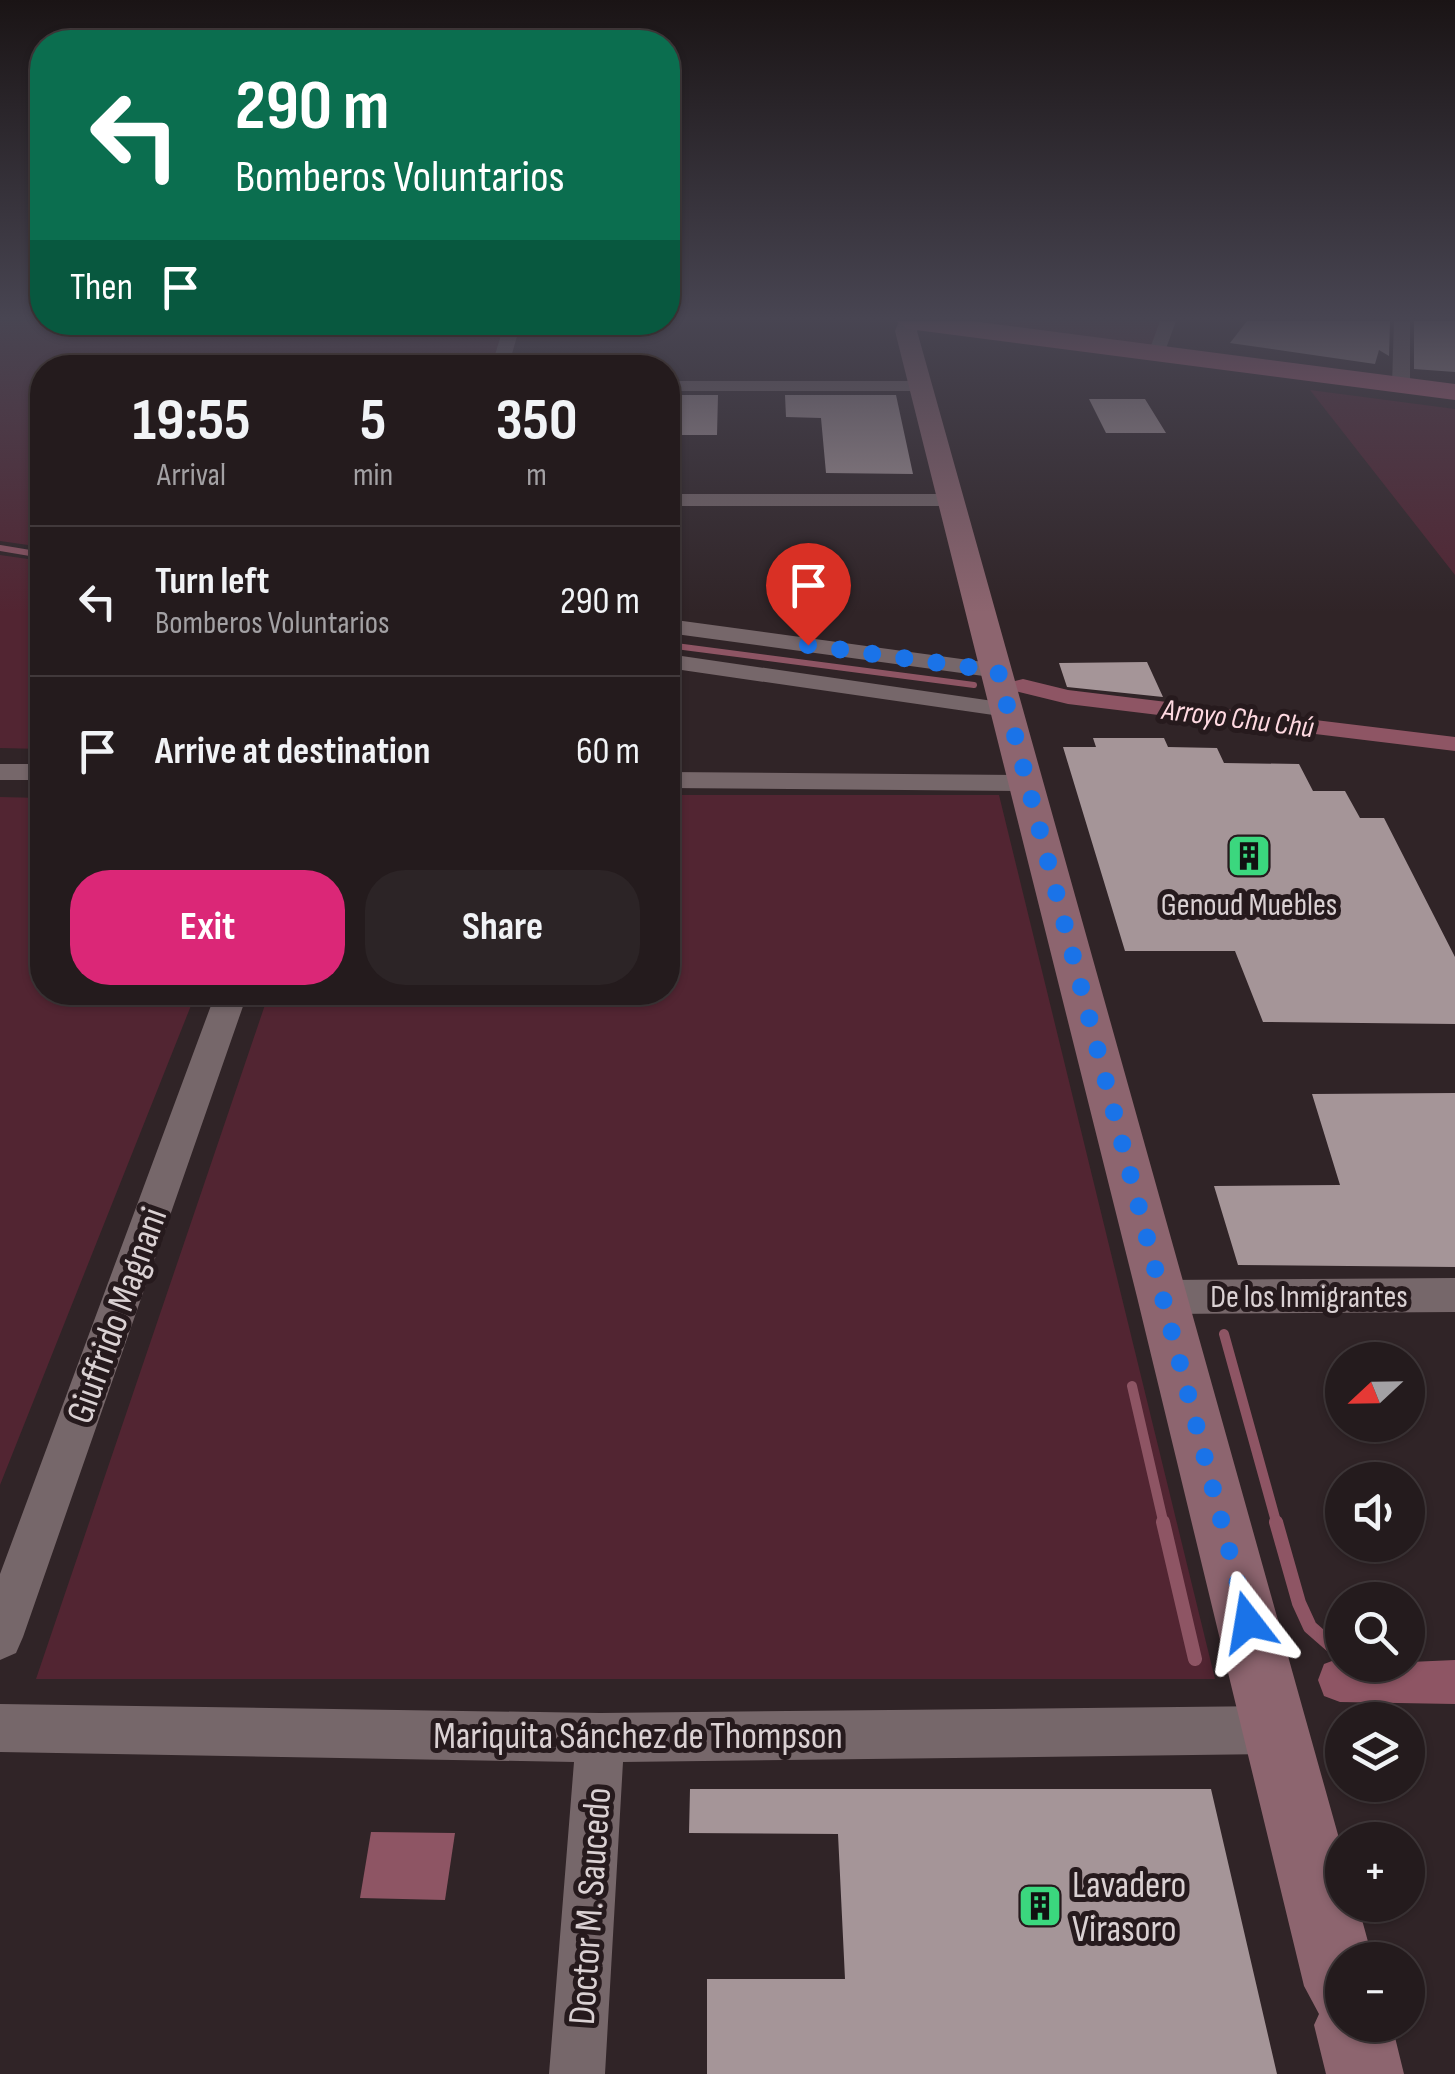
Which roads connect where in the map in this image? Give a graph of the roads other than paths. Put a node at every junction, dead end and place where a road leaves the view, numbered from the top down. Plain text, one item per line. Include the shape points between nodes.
1 (930, 418) edge
2 (680, 500) edge
3 (952, 500) junction
4 (680, 628) edge
5 (680, 662) edge
6 (1002, 689) junction
7 (0, 772) edge
8 (30, 772) edge
9 (680, 780) edge
10 (1028, 783) junction
11 (227, 1005) edge
12 (1164, 1296) junction
13 (1455, 1296) edge
14 (0, 1637) edge
15 (0, 1728) edge
16 (1277, 1730) junction
17 (600, 1738) junction
18 (1331, 1942) edge
19 (1357, 2042) edge
20 (577, 2074) edge
21 (1365, 2074) edge

1 - 3 main road
2 - 3 street
3 - 6 main road
4 - 6 street
5 - 6 street
6 - 10 main road
7 - 8 street
9 - 10 street
10 - 12 main road
11 - 14 street, Giuffrido Magnani
12 - 13 street, De los Inmigrantes
12 - 16 main road
15 - 17 street, Mariquita Sánchez de Thompson
16 - 17 street, Mariquita Sánchez de Thompson
16 - 18 main road
17 - 20 street, Doctor M. Saucedo
19 - 21 main road

